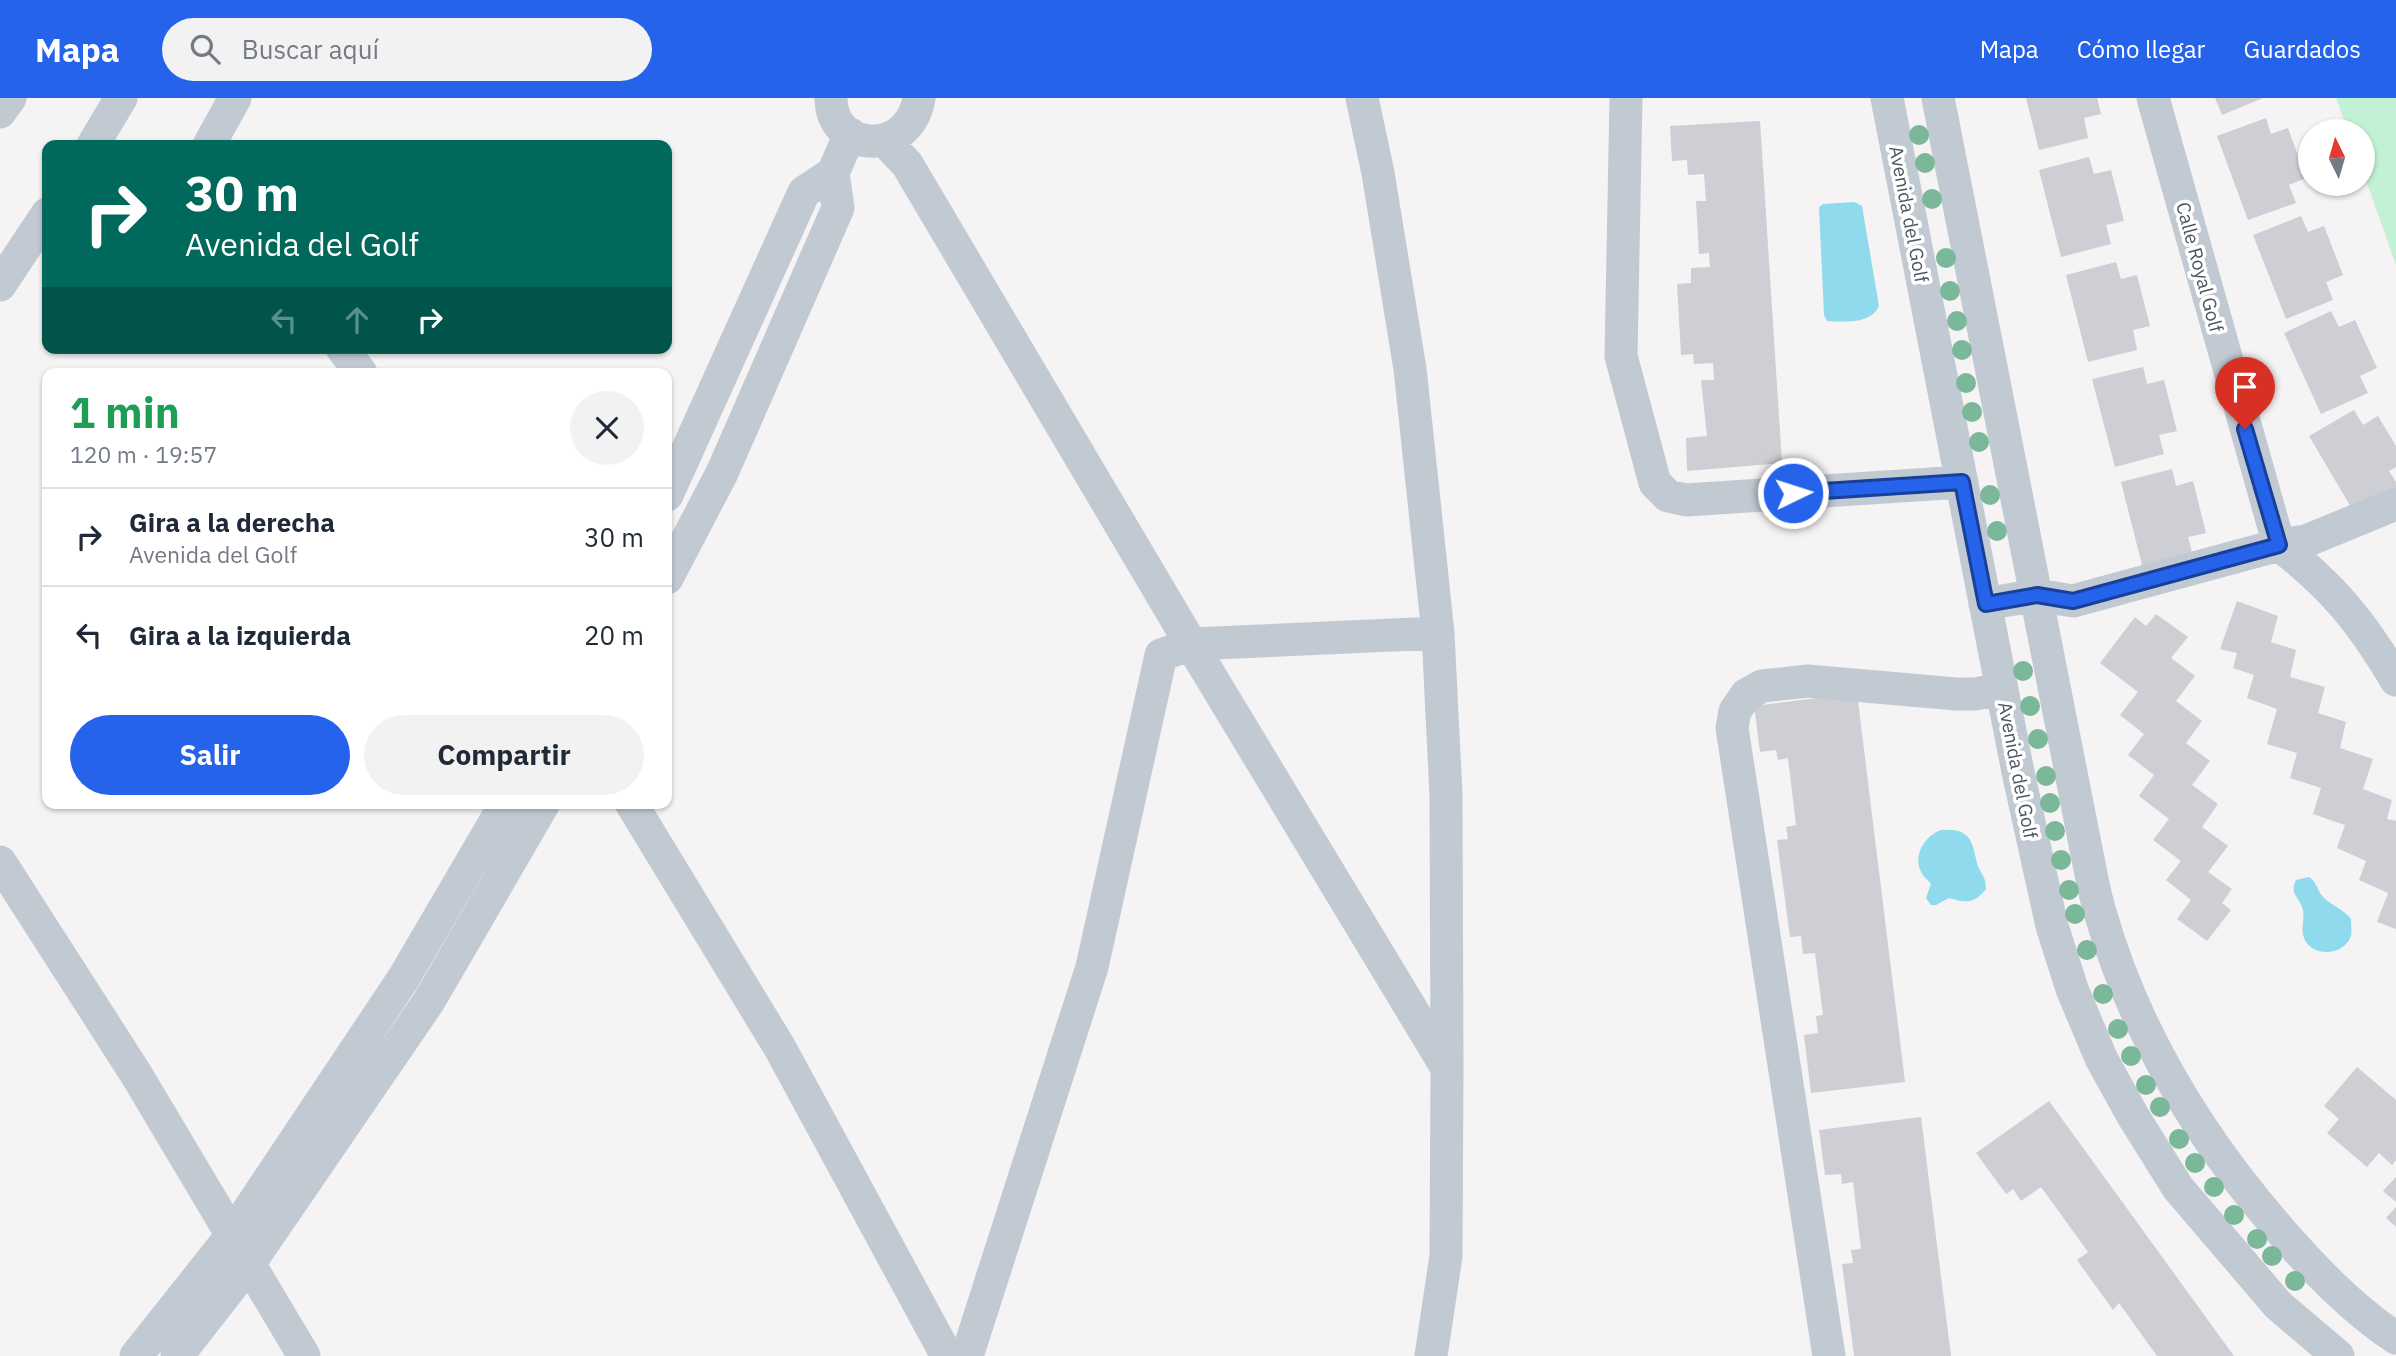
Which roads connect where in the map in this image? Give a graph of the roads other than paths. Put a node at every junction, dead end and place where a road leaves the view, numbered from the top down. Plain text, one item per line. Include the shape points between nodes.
1 (9, 98) edge
2 (121, 98) edge
3 (234, 98) edge
4 (831, 98) edge
5 (919, 98) edge
6 (1362, 98) edge
7 (1626, 98) edge
8 (1887, 98) edge
9 (1938, 98) edge
10 (2153, 98) edge
11 (0, 112) edge
12 (850, 134) junction
13 (96, 140) edge
14 (212, 140) edge
15 (884, 141) junction
16 (833, 173) junction
17 (42, 222) edge
18 (0, 285) edge
19 (1962, 482) junction
20 (672, 484) edge
21 (2396, 504) edge
22 (2279, 545) junction
23 (672, 569) edge
24 (2037, 595) junction
25 (1986, 604) junction
26 (1438, 633) junction
27 (1191, 644) junction
28 (2396, 680) edge
29 (2002, 689) junction
30 (502, 809) edge
31 (541, 809) edge
32 (635, 809) edge
33 (0, 862) edge
34 (1447, 1068) junction
35 (232, 1236) junction
36 (249, 1264) junction
37 (2384, 1329) edge
38 (136, 1356) edge
39 (177, 1356) edge
40 (304, 1356) edge
41 (947, 1356) edge
42 (967, 1356) edge
43 (1431, 1356) edge
44 (1829, 1356) edge
45 (2340, 1356) edge

1 - 11 street
2 - 13 street
3 - 14 street
4 - 12 street via 834,115
5 - 15 street via 909,125
6 - 26 street via 1410,369
7 - 19 street via 1621,356 1656,484 1668,496 1686,500
8 - 19 street, Avenida del Golf
9 - 24 street
10 - 22 street, Calle Royal Golf
12 - 15 street
12 - 16 street
15 - 27 street via 907,164
16 - 20 street via 804,192
16 - 23 street via 838,208 722,473
17 - 18 street
19 - 25 street, Avenida del Golf
21 - 22 street via 2306,541
22 - 24 street via 2073,601
22 - 28 street via 2348,607
24 - 25 street
24 - 37 street via 2099,911 2147,1037 2240,1185 2309,1263
25 - 29 street, Avenida del Golf
26 - 27 street
26 - 34 street via 1446,795
27 - 34 street
27 - 42 street via 1161,654 1092,967
29 - 44 street via 1956,694 1808,681 1762,686 1746,695 1735,711 1732,728
29 - 45 street, Avenida del Golf via 2052,926 2101,1058 2178,1188 2278,1305
30 - 35 street via 403,979
31 - 36 street via 429,1001
32 - 41 street via 780,1048
33 - 35 street via 136,1074
34 - 43 street via 1446,1256
35 - 36 street
35 - 38 street
36 - 39 street
36 - 40 street
37 - 45 street

